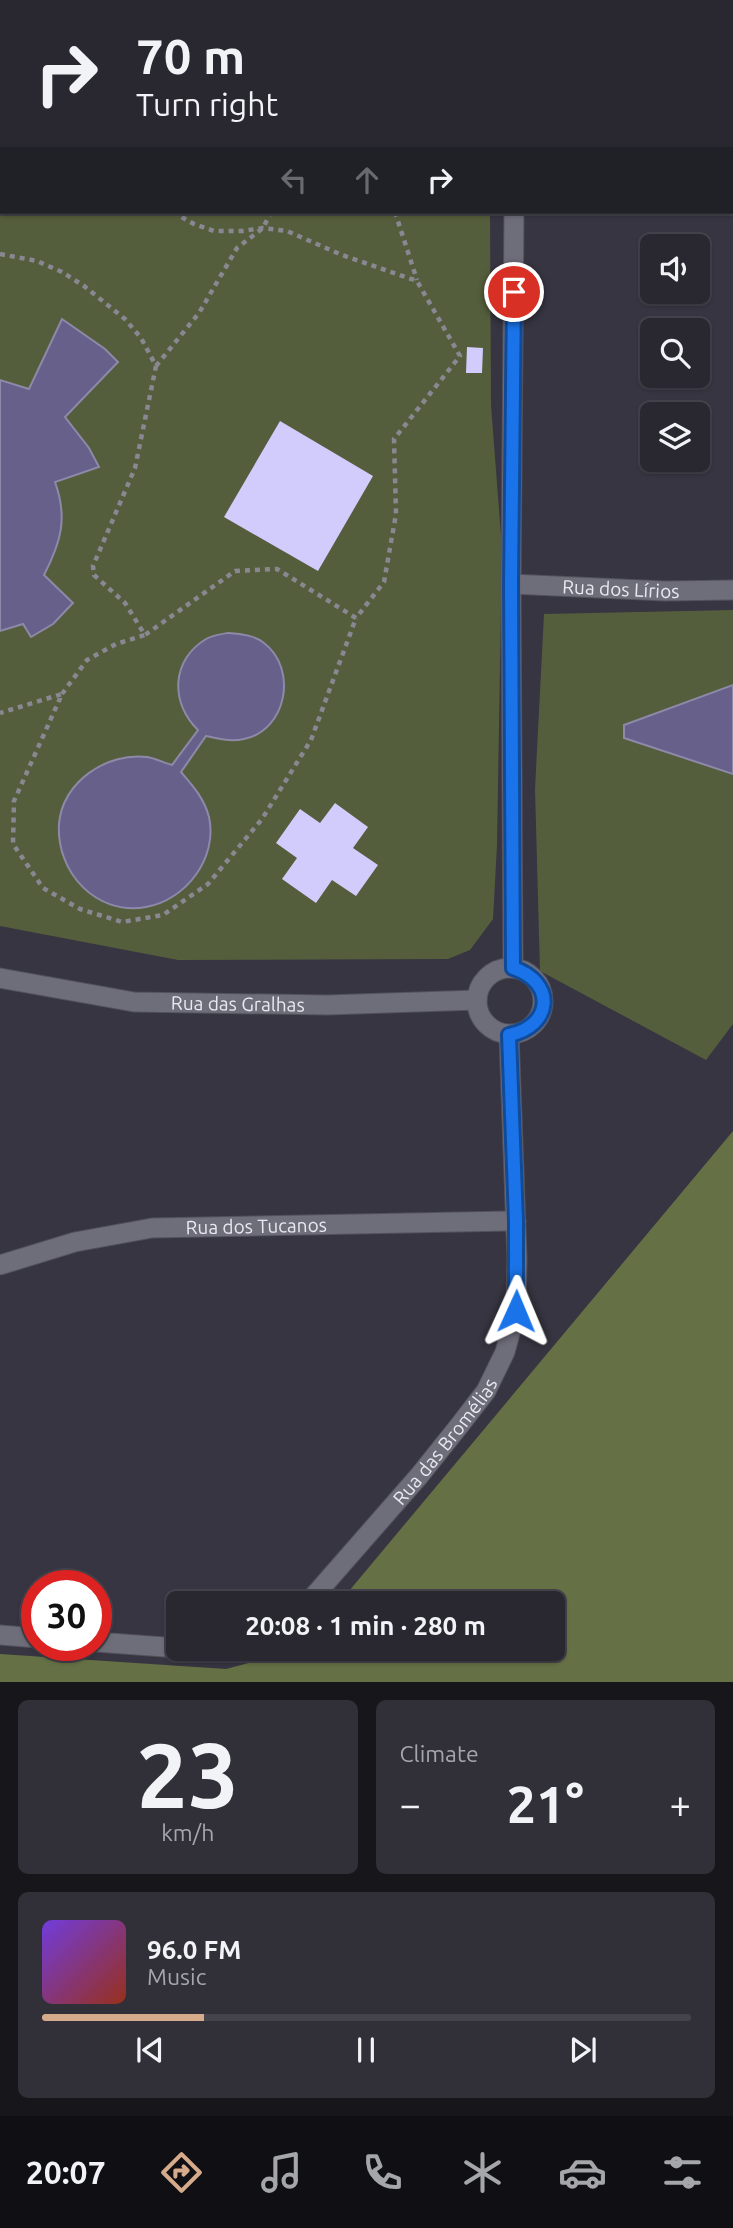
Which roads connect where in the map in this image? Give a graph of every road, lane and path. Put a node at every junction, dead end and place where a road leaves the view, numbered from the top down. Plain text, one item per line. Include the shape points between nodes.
1 (176, 214) edge
2 (270, 214) edge
3 (396, 214) edge
4 (514, 214) edge
5 (263, 228) junction
6 (0, 254) edge
7 (417, 281) junction
8 (156, 366) junction
9 (511, 584) junction
10 (733, 590) edge
11 (356, 618) junction
12 (145, 635) junction
13 (62, 694) junction
14 (0, 713) edge
15 (513, 968) junction
16 (0, 978) edge
17 (477, 1000) junction
18 (509, 1035) junction
19 (516, 1221) junction
20 (0, 1265) edge
21 (316, 1591) edge
22 (0, 1635) edge
23 (21, 1637) edge
24 (112, 1643) edge
25 (166, 1647) edge

1 - 5 path via 214,231
2 - 5 path
3 - 7 path
4 - 9 street
5 - 7 path via 287,231
5 - 8 path via 237,248 199,313
6 - 8 path via 37,261 84,286 125,319
7 - 11 path via 460,356 394,439 396,514 384,582
8 - 12 path via 135,468 93,566 94,575 125,603
9 - 10 street, Rua dos Lírios
9 - 15 street
11 - 12 path via 277,569 235,571
11 - 13 path via 311,740 262,819 208,884 163,915 122,922 80,909 43,888 13,844 14,801
12 - 13 path via 87,660
13 - 14 path
15 - 17 street via 488,976
15 - 18 street via 538,982 543,996 535,1023
16 - 17 street, Rua das Gralhas via 134,1002 327,1005
17 - 18 street via 486,1024
18 - 19 street, Rua das Bromélias
19 - 20 street, Rua dos Tucanos via 152,1228 75,1242
19 - 21 street, Rua das Bromélias via 516,1311 505,1352 486,1391 419,1476
22 - 23 street
24 - 25 street

